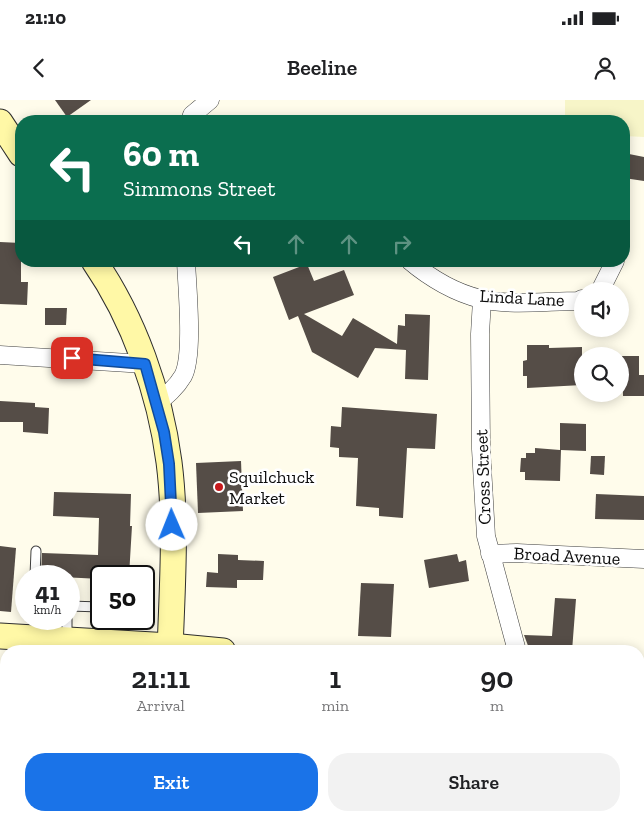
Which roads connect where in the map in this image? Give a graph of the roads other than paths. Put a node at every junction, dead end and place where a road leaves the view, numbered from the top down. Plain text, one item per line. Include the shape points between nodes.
1 (210, 100) edge
2 (192, 115) edge
3 (0, 122) edge
4 (15, 145) edge
5 (97, 267) edge
6 (186, 267) edge
7 (417, 267) edge
8 (612, 267) edge
9 (604, 282) edge
10 (482, 300) junction
11 (574, 300) edge
12 (0, 355) edge
13 (145, 364) junction
14 (156, 404) junction
15 (36, 551) dead end
16 (490, 554) junction
17 (644, 560) edge
18 (35, 565) edge
19 (57, 630) edge
20 (72, 630) edge
21 (0, 636) edge
22 (154, 645) edge
23 (170, 645) edge
24 (515, 645) edge

1 - 2 street
3 - 4 main road
5 - 13 main road via 131,329
6 - 14 street via 188,356 184,375
7 - 10 street, Linda Lane via 458,291
8 - 9 street
10 - 11 street, Linda Lane
10 - 16 street, Cross Street via 481,449
12 - 13 street
13 - 14 main road
14 - 23 main road via 164,432 172,505
15 - 18 lane
16 - 17 street, Broad Avenue
16 - 24 street, Cross Street
19 - 21 main road
20 - 22 main road

